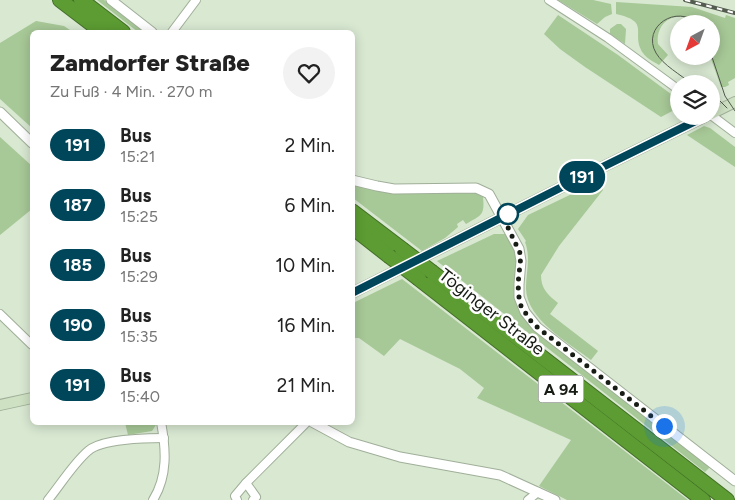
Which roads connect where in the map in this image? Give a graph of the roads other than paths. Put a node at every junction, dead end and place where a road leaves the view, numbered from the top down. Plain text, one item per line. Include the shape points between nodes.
1 (60, 0) edge
2 (81, 0) edge
3 (110, 0) edge
4 (196, 0) edge
5 (549, 0) edge
6 (99, 30) edge
7 (120, 30) edge
8 (149, 30) edge
9 (174, 30) edge
10 (670, 83) edge
11 (735, 102) edge
12 (720, 110) edge
13 (0, 112) edge
14 (720, 122) edge
15 (688, 125) edge
16 (735, 133) edge
17 (30, 141) edge
18 (355, 181) edge
19 (355, 212) edge
20 (503, 217) junction
21 (355, 230) edge
22 (355, 291) edge
23 (0, 314) edge
24 (30, 343) edge
25 (30, 398) edge
26 (0, 405) edge
27 (162, 425) edge
28 (304, 425) edge
29 (318, 425) edge
30 (164, 438) junction
31 (735, 481) edge
32 (246, 483) junction
33 (538, 492) junction
34 (48, 500) edge
35 (154, 500) edge
36 (238, 500) edge
37 (253, 500) edge
38 (528, 500) edge
39 (555, 500) edge
40 (703, 500) edge
41 (727, 500) edge

1 - 6 highway
2 - 7 highway
3 - 8 street
4 - 9 street
5 - 10 street
11 - 12 main road
13 - 17 street
14 - 16 street
15 - 20 main road
18 - 20 street via 394,188 476,188 489,194
19 - 41 highway, Töginger Straße / A 94, bridge
20 - 22 main road
20 - 31 street via 521,255 519,297 525,312 537,327
21 - 40 highway, Töginger Straße / A 94, bridge
23 - 24 street
25 - 26 main road
27 - 30 street
28 - 32 street
29 - 33 street via 349,442 400,457 500,475
30 - 34 street via 104,444 89,450
30 - 35 street via 166,458
32 - 36 street via 235,496
32 - 37 street via 256,497
33 - 38 street
33 - 39 street

